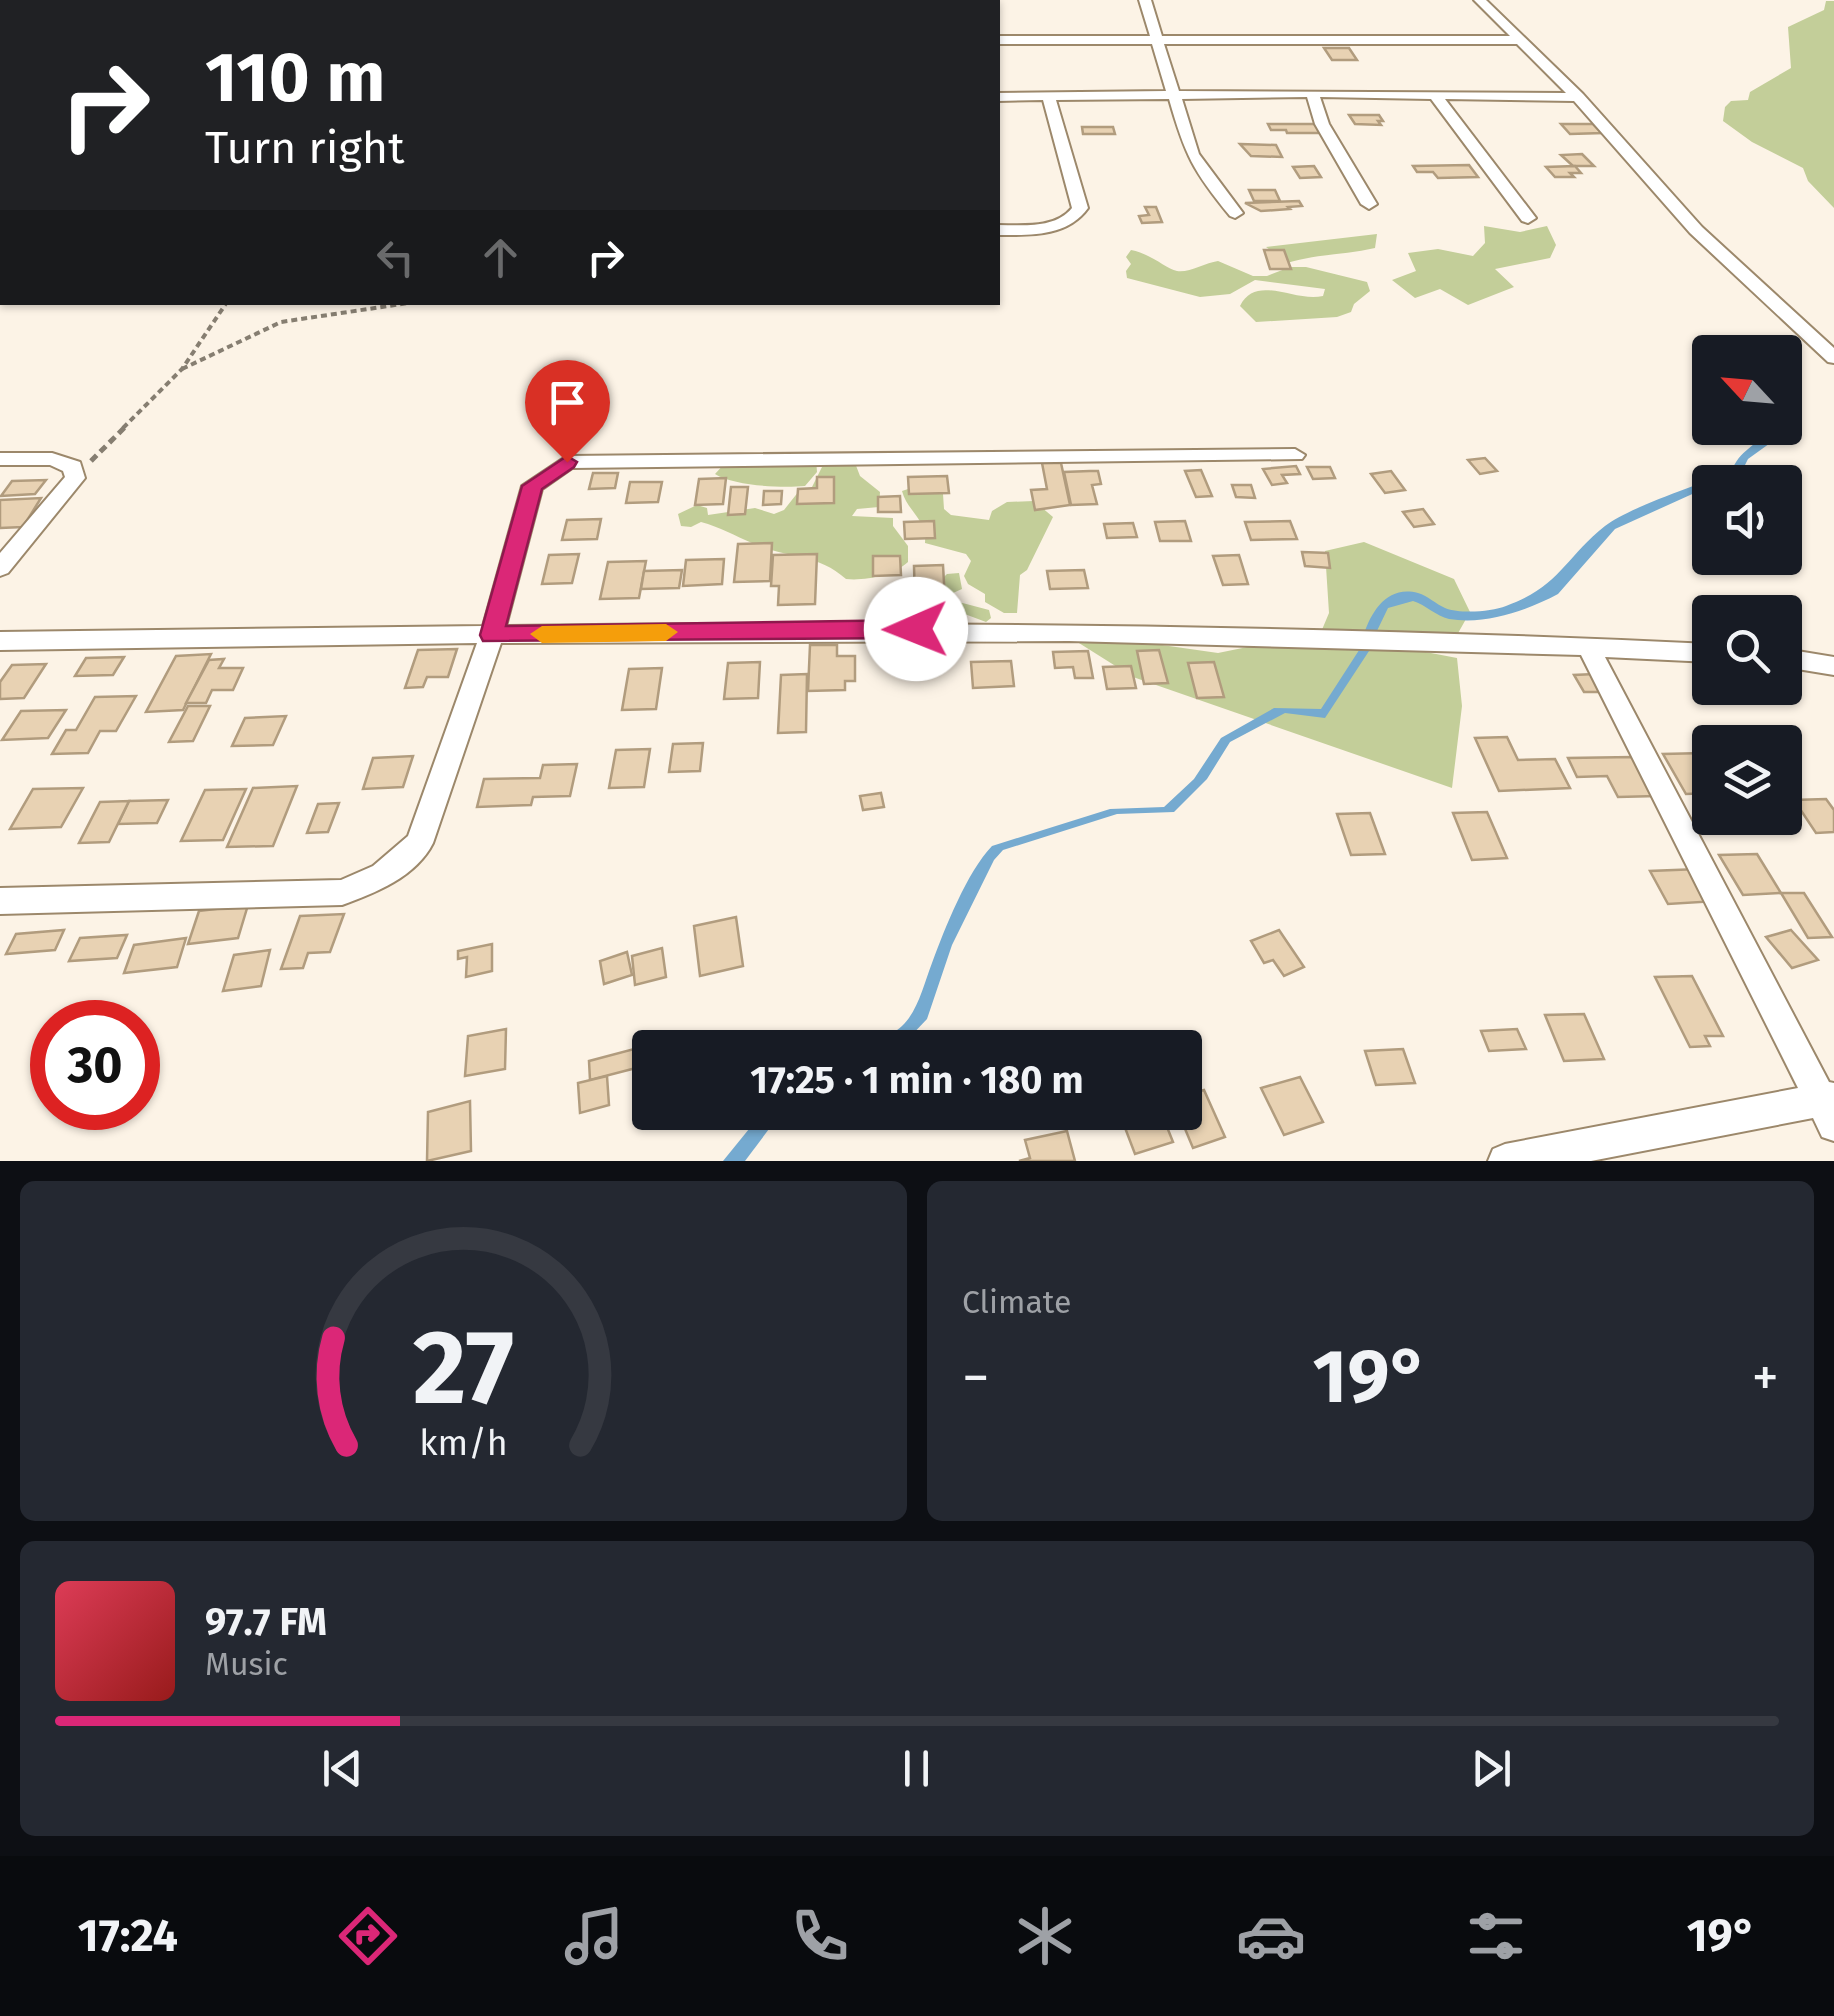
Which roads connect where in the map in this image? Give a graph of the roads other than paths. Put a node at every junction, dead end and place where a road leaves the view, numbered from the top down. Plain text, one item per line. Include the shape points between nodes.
1 (1146, 0) edge
2 (1480, 0) edge
3 (1000, 40) edge
4 (1158, 40) junction
5 (1517, 40) junction
6 (1312, 93) junction
7 (1048, 96) junction
8 (1176, 96) junction
9 (1436, 96) junction
10 (1000, 97) edge
11 (1578, 98) junction
12 (1369, 204) dead end
13 (1235, 213) dead end
14 (1528, 218) dead end
15 (1000, 230) edge
16 (1834, 358) edge
17 (1295, 455) dead end
18 (0, 460) edge
19 (0, 568) edge
20 (492, 635) junction
21 (0, 641) edge
22 (1588, 646) junction
23 (1692, 652) edge
24 (1802, 661) edge
25 (1834, 666) edge
26 (0, 901) edge
27 (1829, 1107) edge
28 (1505, 1161) edge

1 - 4 street
2 - 5 street
3 - 4 street
4 - 5 street
4 - 8 street
5 - 11 street
6 - 8 street
6 - 9 street
6 - 12 street via 1322,124
7 - 8 street
7 - 10 street
7 - 15 street via 1080,208 1069,222
8 - 13 street via 1192,154
9 - 11 street
9 - 14 street
11 - 16 street via 1696,230
17 - 20 street via 567,462 532,486
18 - 19 street via 52,460 73,467 75,478
20 - 21 street
20 - 22 street via 916,629
20 - 26 street via 419,843 383,875 342,892
22 - 23 street
22 - 27 street
24 - 25 street
27 - 28 street

